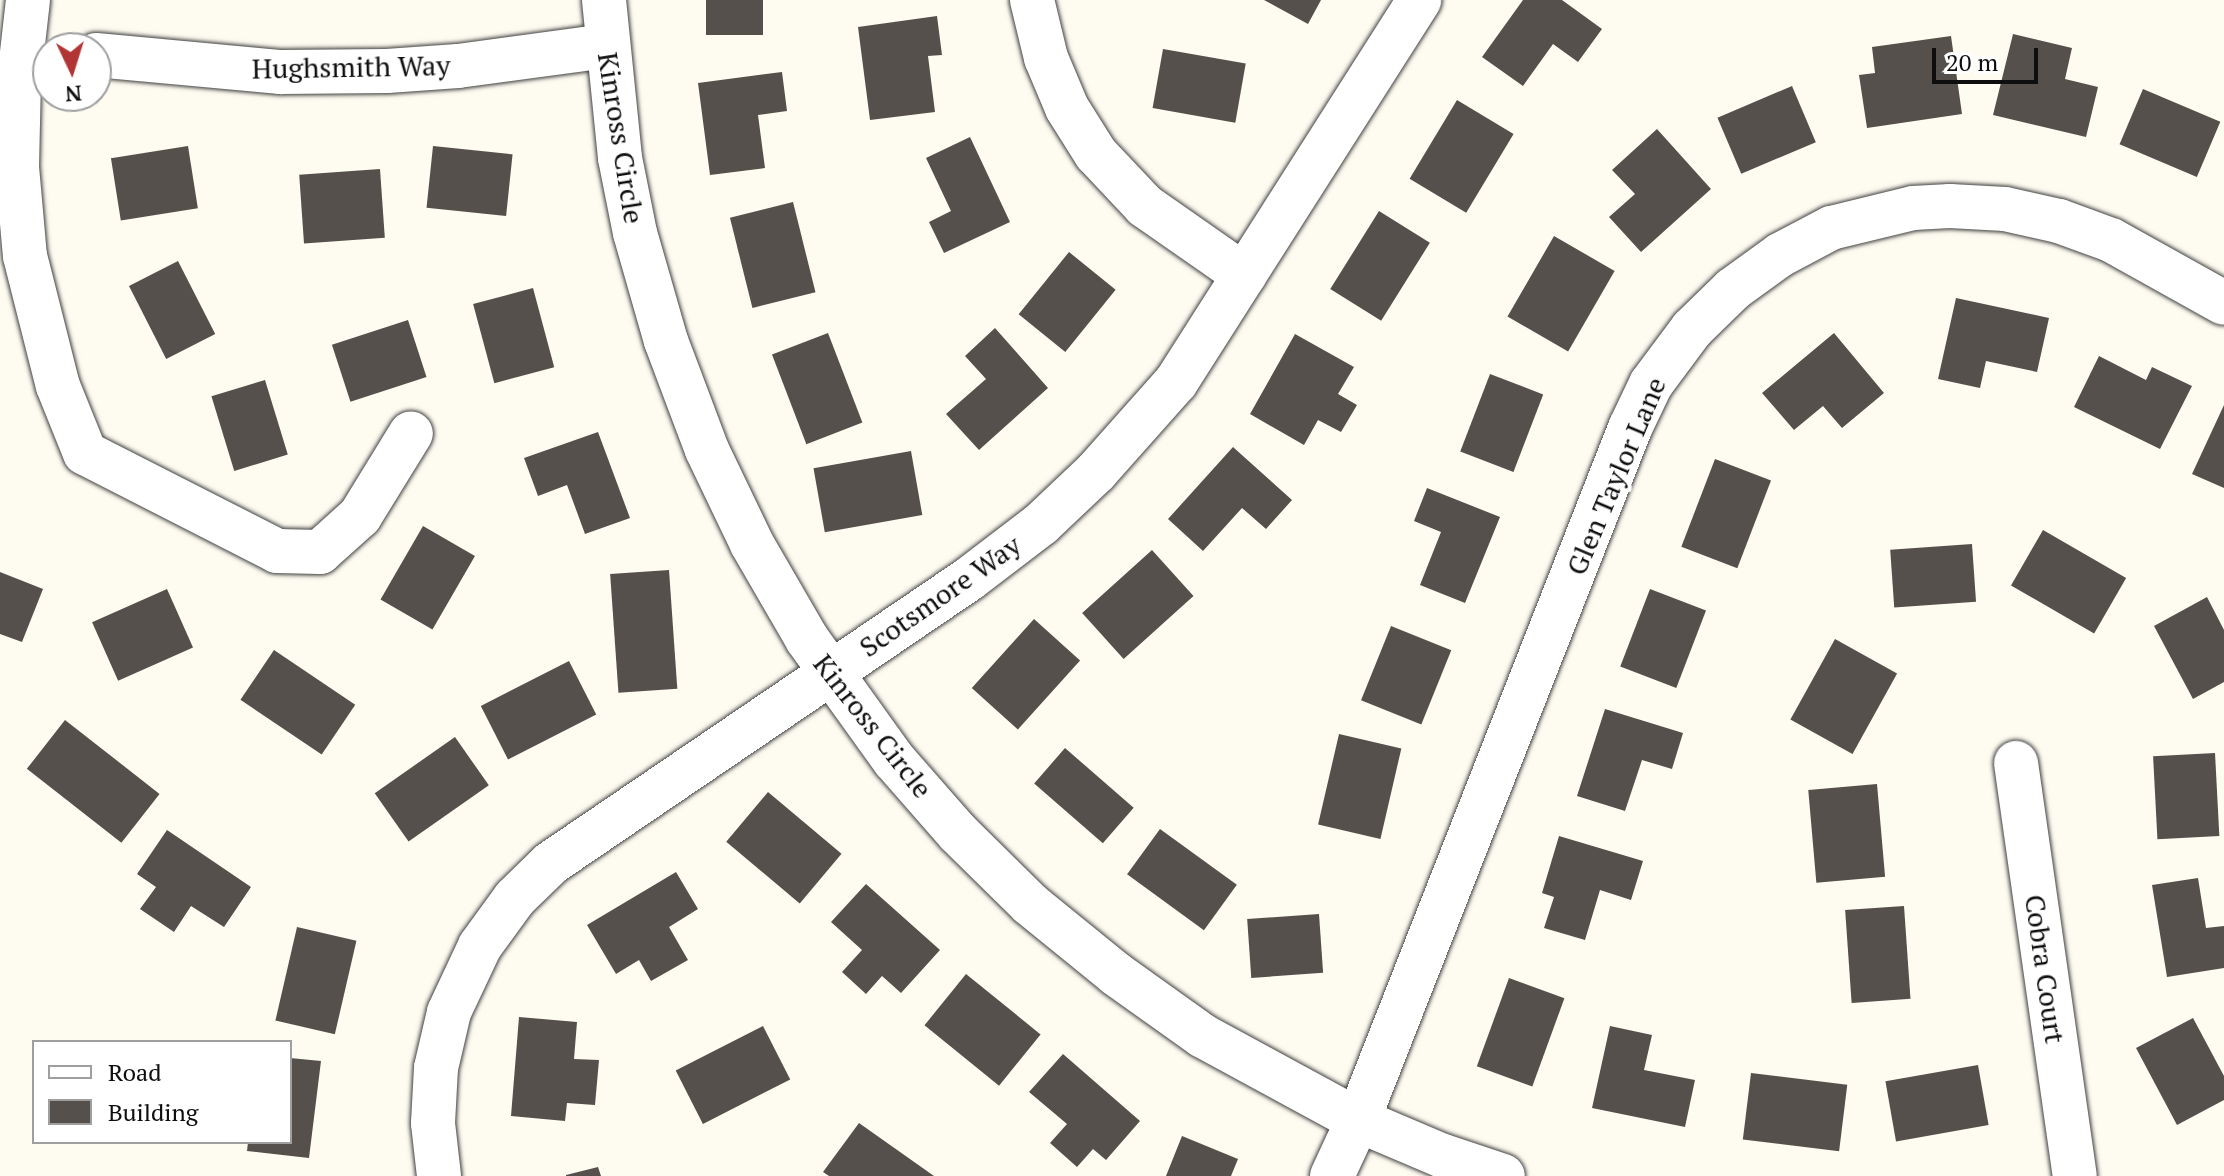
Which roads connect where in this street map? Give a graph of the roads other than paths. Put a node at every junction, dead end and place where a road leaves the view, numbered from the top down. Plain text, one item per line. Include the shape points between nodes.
1 (28, 0) edge
2 (604, 0) edge
3 (1032, 0) edge
4 (1419, 0) edge
5 (33, 32) edge
6 (606, 46) junction
7 (112, 56) edge
8 (32, 68) edge
9 (1244, 275) junction
10 (2224, 303) edge
11 (411, 433) dead end
12 (829, 673) junction
13 (2016, 763) dead end
14 (1358, 1120) junction
15 (439, 1176) edge
16 (1332, 1176) edge
17 (1503, 1176) edge
18 (2075, 1176) edge

1 - 5 street
2 - 6 street, Kinross Circle
3 - 9 street via 1046,58 1067,108 1096,154 1145,206
4 - 9 street, Scotsmore Way
6 - 7 street, Hughsmith Way via 387,71 281,72
6 - 12 street, Kinross Circle via 635,233 666,341 707,450 752,544
8 - 11 street via 17,167 25,256 58,386 85,453 277,551 320,552 360,516
9 - 12 street, Scotsmore Way via 1176,382 1096,472 1041,524 969,579
10 - 14 street, Glen Taylor Lane via 2111,240 2059,221 2005,209 1950,206 1913,208 1831,228 1780,255 1733,289 1668,359 1630,428
12 - 14 street, Kinross Circle via 894,760 1030,904 1203,1036
12 - 15 street, Scotsmore Way via 551,863 515,898 480,946 449,1012 435,1082
13 - 18 street, Cobra Court
14 - 16 street, Glen Taylor Lane
14 - 17 street, Kinross Circle

